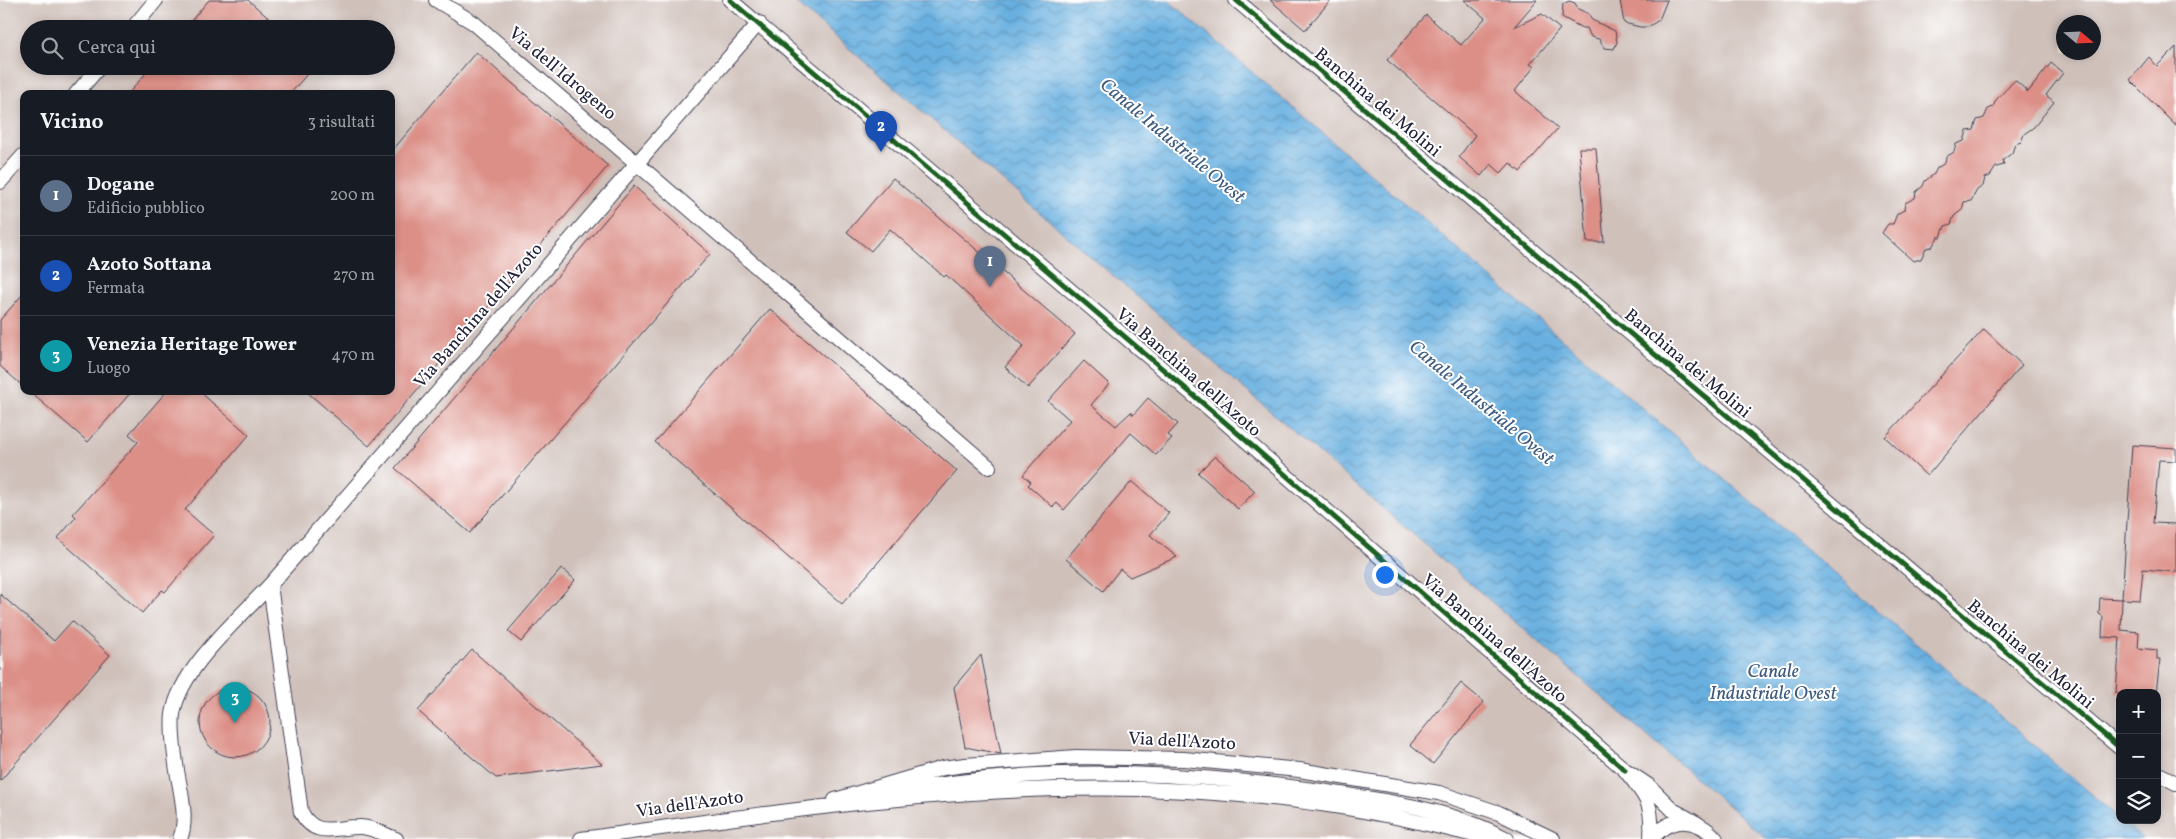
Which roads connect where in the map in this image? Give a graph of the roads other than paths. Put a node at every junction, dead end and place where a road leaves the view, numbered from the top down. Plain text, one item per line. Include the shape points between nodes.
1 (156, 0) edge
2 (436, 0) edge
3 (730, 0) edge
4 (1236, 0) edge
5 (139, 20) edge
6 (759, 23) junction
7 (92, 75) edge
8 (79, 90) edge
9 (20, 160) edge
10 (637, 162) junction
11 (0, 182) edge
12 (990, 467) dead end
13 (270, 585) junction
14 (2116, 745) edge
15 (1625, 770) junction
16 (2161, 776) edge
17 (2176, 783) edge
18 (804, 809) junction
19 (1698, 824) junction
20 (180, 839) edge
21 (396, 839) edge
22 (581, 839) edge
23 (1491, 839) edge
24 (1506, 839) edge
25 (1553, 839) edge
26 (1652, 839) edge
27 (1716, 839) edge

1 - 5 street
2 - 10 street, Via dell'Idrogeno via 474,23
3 - 6 street, Via Banchina dell'Azoto
4 - 14 street, Banchina dei Molini
6 - 10 street, Via Banchina dell'Azoto
6 - 15 street, Via Banchina dell'Azoto
7 - 8 street
9 - 11 street
10 - 12 street, Via dell'Idrogeno
10 - 13 street, Via Banchina dell'Azoto
13 - 20 street, Via Banchina dell'Azoto via 193,668 177,699 172,730 184,823
13 - 21 street via 301,812 310,825 326,832 360,826
15 - 19 street via 1649,786 1673,810
15 - 26 street via 1650,805
16 - 17 street
18 - 22 street, Via dell'Azoto
18 - 23 street, Via dell'Azoto via 1027,790 1186,791 1372,812
18 - 24 street, Via dell'Azoto via 945,782 1073,774 1179,774 1358,796 1450,816
18 - 25 street, Via dell'Azoto via 943,768 1076,758 1174,759 1299,770 1439,794 1499,813
19 - 26 street via 1674,822 1662,828
19 - 27 street

